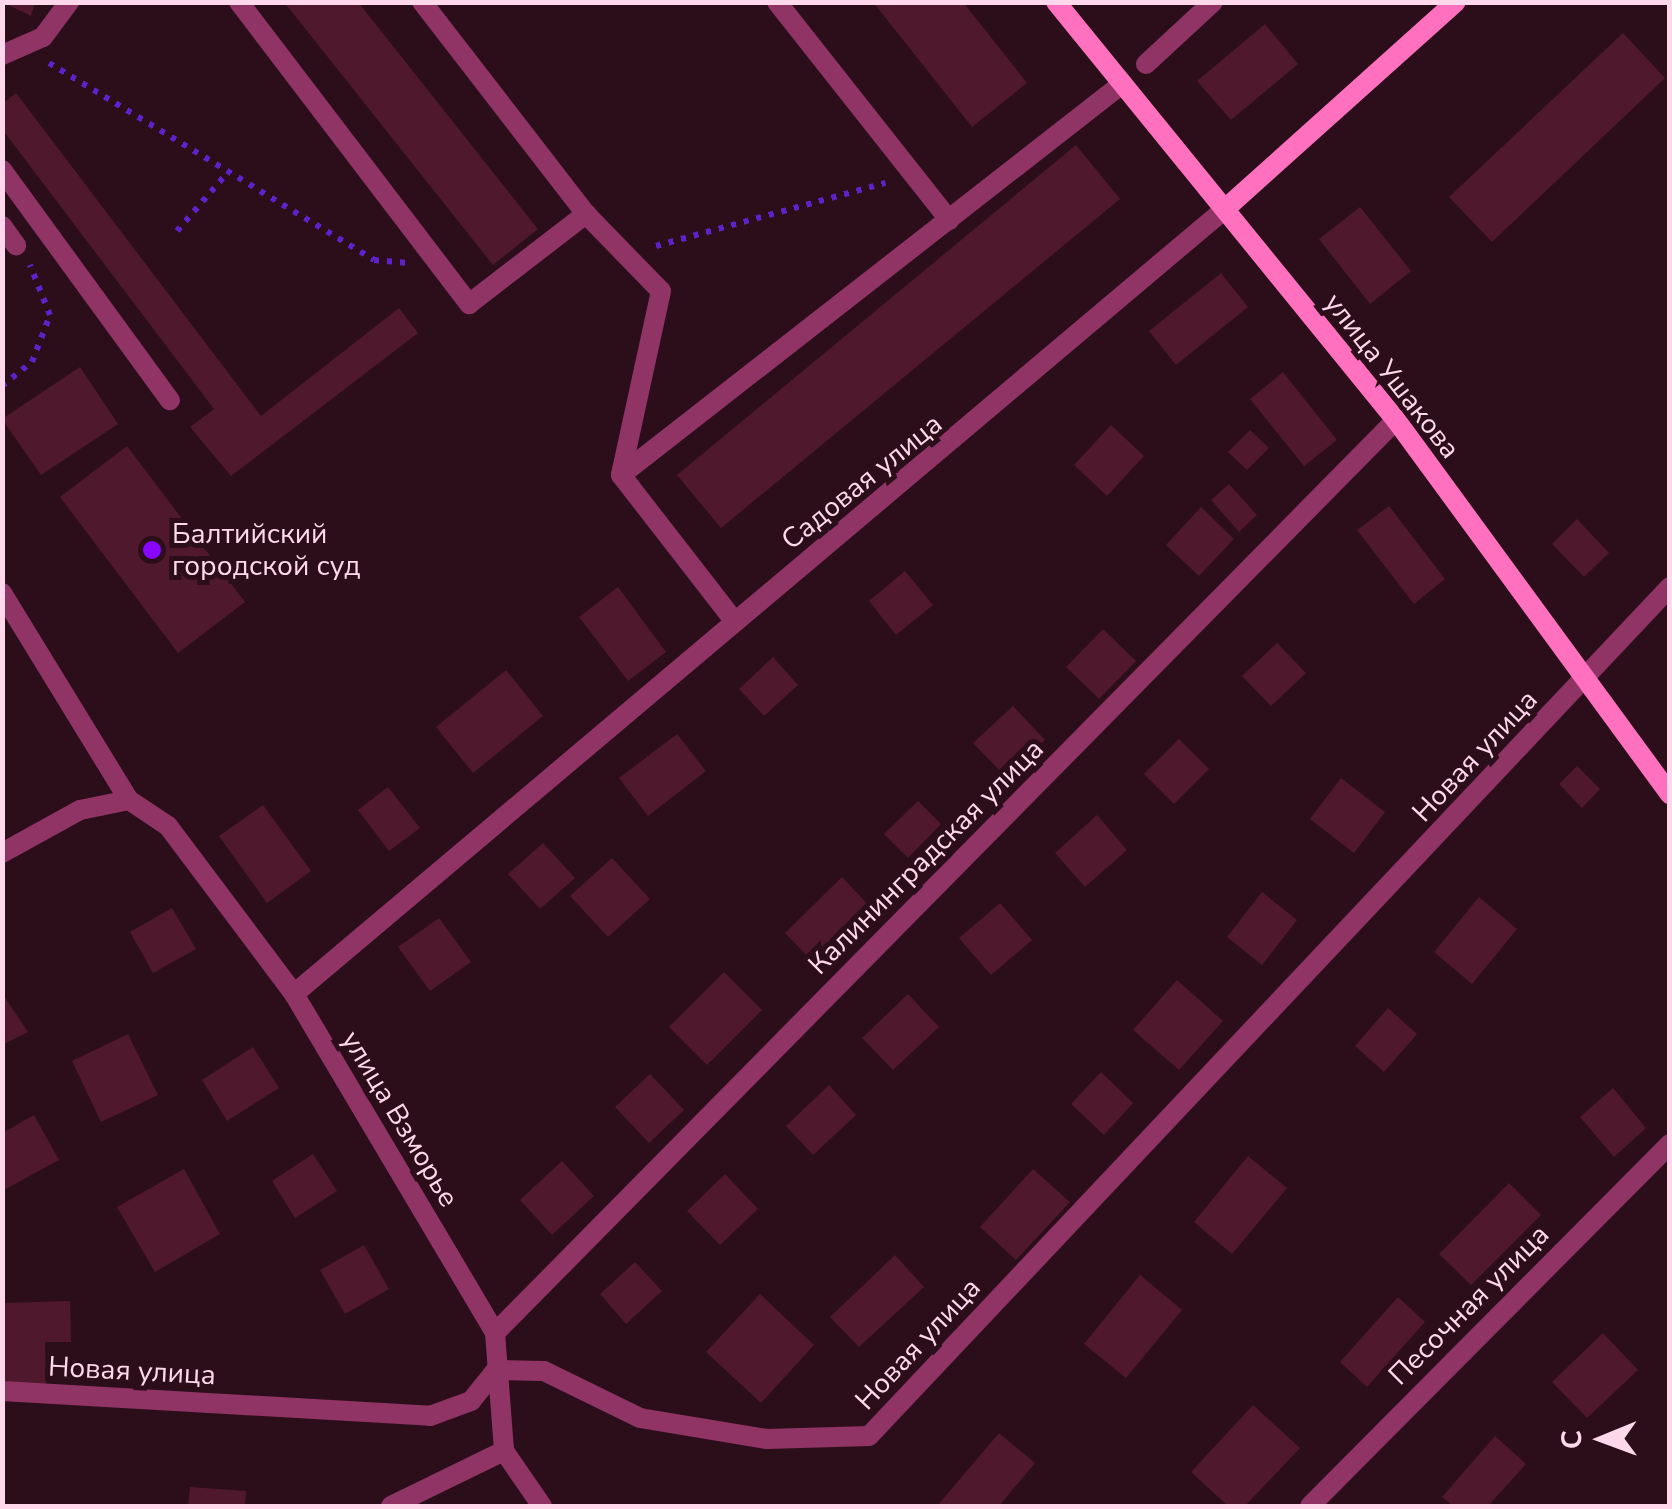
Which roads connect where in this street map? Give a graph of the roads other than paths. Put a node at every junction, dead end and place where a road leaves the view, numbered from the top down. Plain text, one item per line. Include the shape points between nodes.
1 (69, 2) edge
2 (239, 2) edge
3 (422, 2) edge
4 (777, 2) edge
5 (1056, 2) edge
6 (1213, 2) edge
7 (1456, 2) edge
8 (8, 54) edge
9 (1146, 64) dead end
10 (1122, 84) junction
11 (2, 170) edge
12 (1224, 209) junction
13 (586, 214) junction
14 (949, 220) junction
15 (2, 226) edge
16 (16, 245) road end
17 (170, 400) dead end
18 (1396, 420) junction
19 (621, 474) junction
20 (1670, 587) edge
21 (2, 593) edge
22 (735, 622) junction
23 (1584, 682) junction
24 (1670, 794) edge
25 (129, 800) junction
26 (2, 853) edge
27 (294, 994) junction
28 (1670, 1144) edge
29 (495, 1333) junction
30 (496, 1370) junction
31 (2, 1390) edge
32 (504, 1451) junction
33 (391, 1506) edge
34 (542, 1506) edge
35 (1310, 1506) edge

1 - 8 street via 44,37
2 - 13 street via 469,304
3 - 13 street
4 - 14 street
5 - 10 street, улица Ушакова
6 - 9 street
7 - 12 street, Садовая улица
10 - 12 street, улица Ушакова
10 - 14 street
11 - 17 street
12 - 18 street, улица Ушакова
12 - 22 street, Садовая улица
13 - 19 street via 661,290
14 - 19 street
15 - 16 street
18 - 23 street, улица Ушакова
18 - 29 street, Калининградская улица
19 - 22 street
20 - 23 street, Новая улица
21 - 25 street
22 - 27 street, Садовая улица
23 - 24 street, улица Ушакова
23 - 30 street, Новая улица via 869,1436 767,1439 640,1418 544,1370
25 - 26 street via 80,810
25 - 27 street, улица Взморье via 168,826
27 - 29 street, улица Взморье
28 - 35 street, Песочная улица
29 - 30 street, улица Взморье
30 - 31 street, Новая улица via 470,1402 430,1416
30 - 32 street, улица Взморье
32 - 33 street
32 - 34 street, улица Взморье

